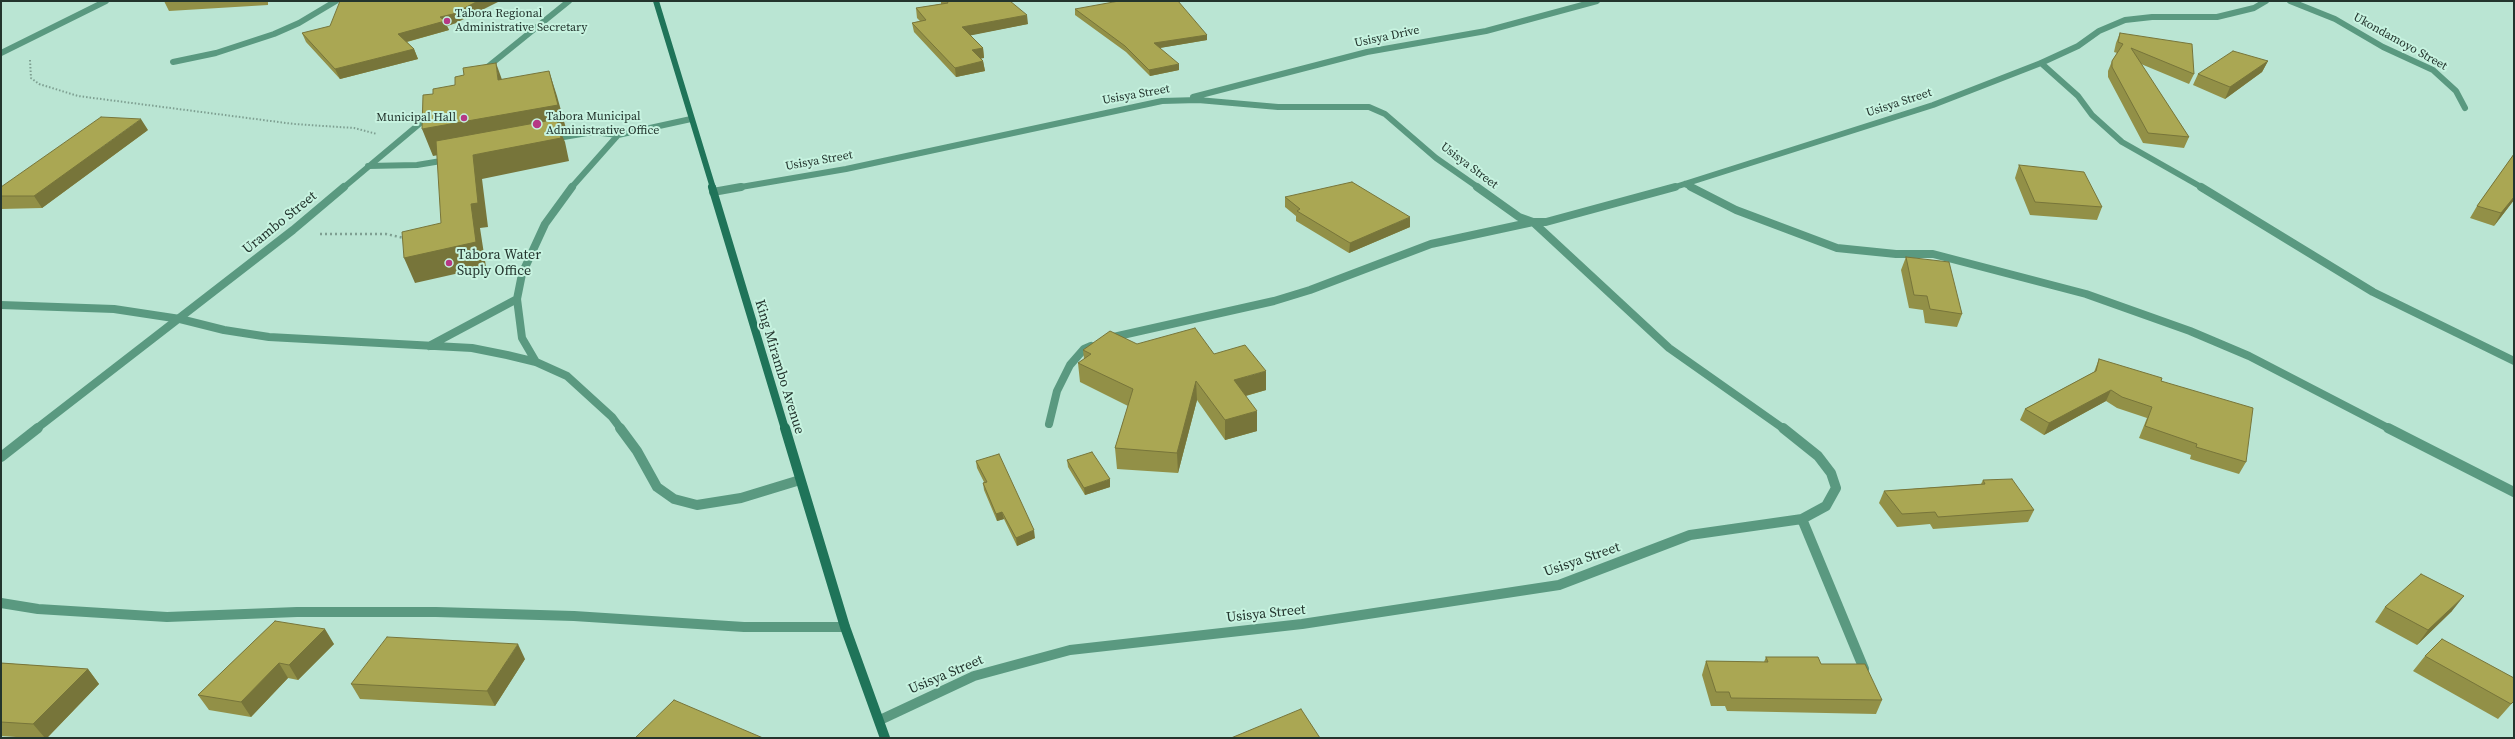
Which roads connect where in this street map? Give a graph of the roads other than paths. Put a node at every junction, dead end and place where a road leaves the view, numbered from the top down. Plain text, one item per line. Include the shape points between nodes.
1 (106, 1) edge
2 (336, 1) edge
3 (569, 1) edge
4 (656, 1) edge
5 (1597, 1) edge
6 (2266, 1) edge
7 (2290, 1) edge
8 (1, 53) edge
9 (173, 62) dead end
10 (2041, 63) junction
11 (478, 76) edge
12 (1183, 100) junction
13 (2465, 108) dead end
14 (436, 110) edge
15 (691, 119) junction
16 (618, 135) junction
17 (546, 141) edge
18 (456, 158) edge
19 (368, 166) junction
20 (1685, 184) junction
21 (713, 192) junction
22 (1533, 222) junction
23 (517, 299) junction
24 (1, 305) edge
25 (180, 319) junction
26 (428, 347) junction
27 (2514, 361) edge
28 (536, 362) junction
29 (1049, 424) dead end
30 (1, 458) edge
31 (800, 480) junction
32 (2514, 492) edge
33 (1802, 519) junction
34 (1, 603) edge
35 (845, 627) junction
36 (1864, 669) edge
37 (880, 720) junction
38 (885, 738) edge

1 - 8 street
2 - 9 street via 299,23 274,34
3 - 11 street
4 - 15 main road, King Mirambo Avenue
5 - 12 street, Usisya Drive via 1486,31 1367,52
6 - 10 street, Usisya Street via 2254,8 2217,17 2152,17 2125,20 2099,30 2078,46
7 - 13 street, Ukondamoyo Street via 2335,18 2383,47 2433,70 2456,91
10 - 20 street, Usisya Street via 1933,105
10 - 27 street via 2078,96 2092,115 2122,142 2222,199 2374,292
12 - 21 street, Usisya Street via 1144,104 846,169
12 - 22 street, Usisya Street via 1278,107 1369,107 1385,114 1436,158 1519,217
14 - 19 street, Urambo Street
15 - 16 street
15 - 21 main road, King Mirambo Avenue
16 - 17 street via 593,132
16 - 23 street via 570,189 545,224 522,274
18 - 19 street via 417,165
19 - 25 street, Urambo Street via 294,230
20 - 22 street, Usisya Street via 1581,214
20 - 32 street via 1736,210 1837,248 1896,254 1933,254 1966,261 2086,294 2183,329 2249,356
21 - 31 main road, King Mirambo Avenue
22 - 29 street via 1431,244 1274,301 1131,332 1100,342 1084,349 1070,365 1057,391
22 - 33 street, Usisya Street via 1669,348 1768,420 1793,434 1818,456 1831,473 1836,488 1826,506
23 - 26 street
23 - 28 street via 522,338
24 - 25 street via 114,309
25 - 26 street via 224,330 269,337
25 - 30 street, Urambo Street
26 - 28 street via 472,348
28 - 31 street via 567,376 612,417 637,451 657,487 674,499 697,505 741,498
31 - 35 main road, King Mirambo Avenue
33 - 36 street
33 - 37 street, Usisya Street via 1690,535 1560,585 1526,592 1467,598 1302,624 1070,650 974,676
34 - 35 street via 38,609 167,618 297,612 436,612 574,616 744,627
35 - 37 main road, King Mirambo Avenue
37 - 38 main road, King Mirambo Avenue

